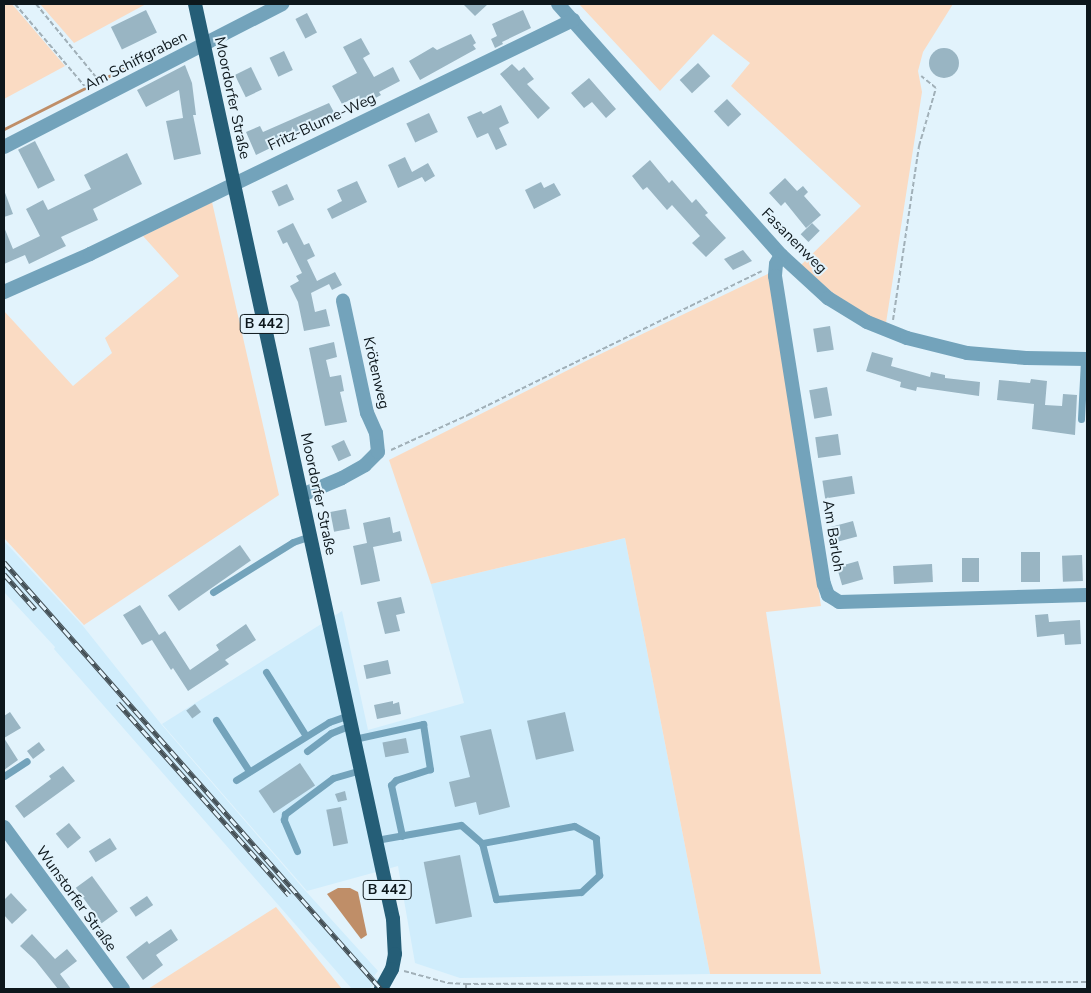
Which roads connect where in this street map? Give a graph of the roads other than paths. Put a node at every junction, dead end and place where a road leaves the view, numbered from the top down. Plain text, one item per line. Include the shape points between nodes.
1 (194, 4) edge
2 (282, 4) edge
3 (558, 4) edge
4 (573, 20) junction
5 (204, 45) junction
6 (4, 148) edge
7 (234, 182) junction
8 (778, 260) junction
9 (4, 292) edge
10 (343, 301) dead end
11 (1086, 359) edge
12 (1081, 419) dead end
13 (302, 495) junction
14 (310, 536) junction
15 (213, 592) dead end
16 (1087, 595) edge
17 (266, 672) dead end
18 (216, 720) dead end
19 (352, 726) junction
20 (306, 736) junction
21 (307, 751) dead end
22 (27, 761) dead end
23 (361, 770) junction
24 (249, 771) junction
25 (4, 776) edge
26 (236, 780) dead end
27 (4, 827) edge
28 (402, 836) junction
29 (376, 840) junction
30 (482, 843) junction
31 (297, 851) dead end
32 (123, 989) edge
33 (381, 989) edge

1 - 5 main road, Moordorfer Straße / B 442
2 - 5 street, Am Schiffgraben
3 - 4 street, Fasanenweg
4 - 7 street, Fritz-Blume-Weg
4 - 8 street, Fasanenweg
5 - 6 street, Am Schiffgraben
5 - 7 main road, Moordorfer Straße / B 442
7 - 9 street, Fritz-Blume-Weg via 90,254
7 - 13 main road, Moordorfer Straße / B 442
8 - 11 street, Fasanenweg via 866,322 907,338 967,352 1026,358
8 - 16 street, Am Barloh via 775,276 828,595 839,602
10 - 13 street, Krötenweg via 378,452 365,465
11 - 12 lane
13 - 14 main road, Moordorfer Straße / B 442
14 - 15 lane via 293,542
14 - 19 main road, Moordorfer Straße / B 442
17 - 20 lane
18 - 24 lane
19 - 20 lane via 329,722
19 - 21 lane via 331,733
19 - 23 main road, Moordorfer Straße / B 442
19 - 28 lane via 423,724 430,769 396,780 391,785
20 - 24 lane
22 - 25 lane
23 - 29 main road, Moordorfer Straße / B 442
23 - 31 lane via 333,778 285,814 284,820
24 - 26 lane
27 - 32 street, Wunstorfer Straße
28 - 29 lane
28 - 30 lane via 461,825
29 - 33 main road, Moordorfer Straße / B 442 via 393,919 395,954 392,969
30 - 30 lane via 496,899 581,892 599,875 596,838 574,826

